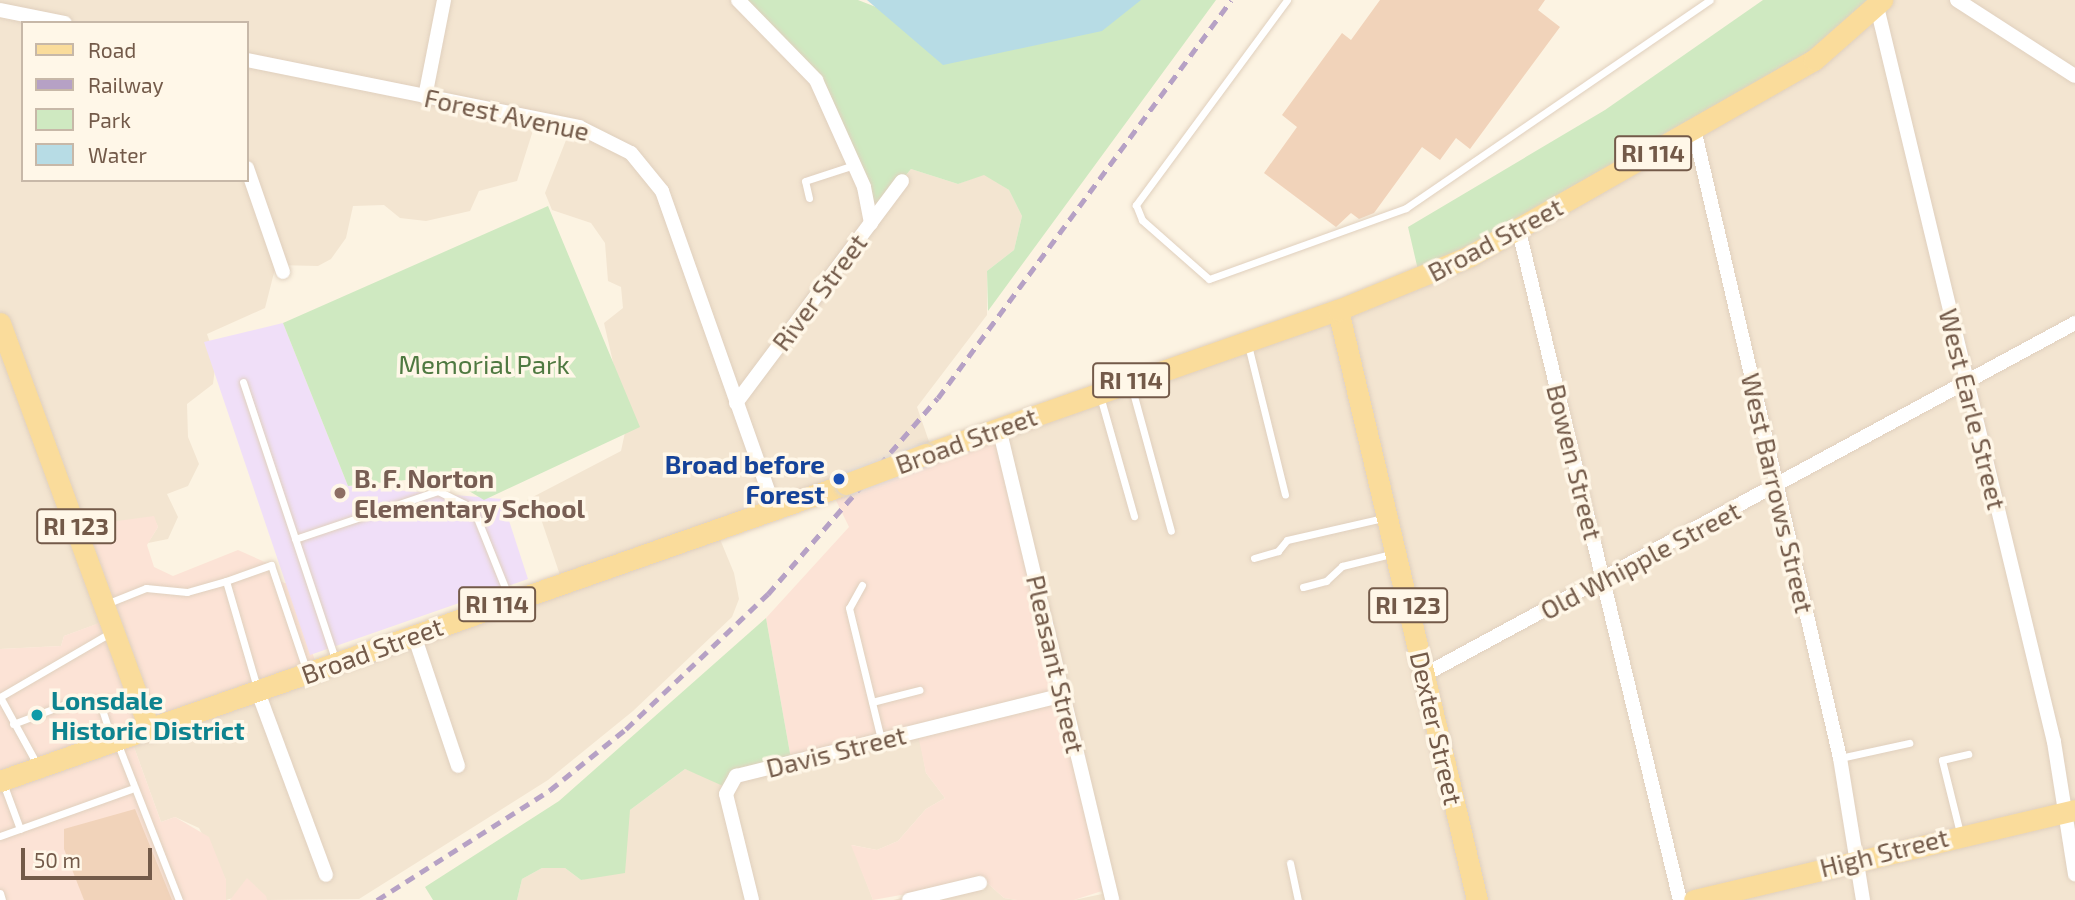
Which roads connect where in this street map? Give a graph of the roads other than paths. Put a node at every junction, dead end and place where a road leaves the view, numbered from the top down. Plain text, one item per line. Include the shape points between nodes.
1 (444, 0) edge
2 (738, 0) edge
3 (1287, 0) edge
4 (1710, 0) edge
5 (1957, 0) edge
6 (1879, 3) edge
7 (0, 10) edge
8 (55, 21) edge
9 (248, 60) edge
10 (2075, 76) edge
11 (425, 97) junction
12 (1695, 129) junction
13 (855, 165) junction
14 (248, 172) edge
15 (902, 181) dead end
16 (810, 198) dead end
17 (871, 223) junction
18 (1518, 228) junction
19 (283, 272) dead end
20 (1338, 310) junction
21 (0, 323) edge
22 (2075, 323) edge
23 (1247, 341) junction
24 (1130, 381) junction
25 (243, 382) dead end
26 (1965, 383) junction
27 (1099, 392) junction
28 (736, 403) junction
29 (999, 428) junction
30 (1777, 486) junction
31 (1286, 494) dead end
32 (774, 508) junction
33 (1134, 516) dead end
34 (1387, 517) junction
35 (1171, 531) dead end
36 (295, 539) junction
37 (1395, 553) junction
38 (1254, 558) dead end
39 (226, 580) junction
40 (1604, 581) junction
41 (862, 585) dead end
42 (1303, 587) dead end
43 (510, 600) junction
44 (104, 604) junction
45 (114, 631) junction
46 (414, 635) junction
47 (336, 663) junction
48 (308, 674) junction
49 (1424, 675) junction
50 (919, 690) dead end
51 (258, 692) junction
52 (1063, 695) junction
53 (0, 697) edge
54 (139, 700) junction
55 (872, 702) junction
56 (100, 703) junction
57 (13, 724) junction
58 (150, 730) junction
59 (882, 740) junction
60 (115, 742) junction
61 (1909, 743) dead end
62 (1968, 754) dead end
63 (1840, 758) junction
64 (458, 766) dead end
65 (38, 768) junction
66 (1, 779) edge
67 (131, 789) junction
68 (2072, 811) edge
69 (20, 828) junction
70 (1960, 834) junction
71 (0, 836) edge
72 (1859, 858) junction
73 (1290, 863) dead end
74 (2075, 874) edge
75 (326, 875) dead end
76 (980, 883) dead end
77 (0, 893) edge
78 (2, 900) edge
79 (179, 900) edge
80 (752, 900) edge
81 (909, 900) edge
82 (1112, 900) edge
83 (1298, 900) edge
84 (1477, 900) edge
85 (1680, 900) edge
86 (1694, 900) edge
87 (1863, 900) edge

1 - 11 street
2 - 13 street via 816,80
3 - 4 lane via 1136,205 1142,220 1209,278 1406,208
5 - 10 street
6 - 12 main road, Broad Street / RI 114 via 1814,60
6 - 26 street, West Earle Street
7 - 8 street
9 - 11 street, Forest Avenue
11 - 28 street, Forest Avenue via 579,127 609,137 642,164 671,215
12 - 18 main road, Broad Street / RI 114
12 - 30 street, West Barrows Street
13 - 16 lane via 805,181
13 - 17 street
14 - 19 street
15 - 17 street, River Street
17 - 28 street, River Street
18 - 20 main road, Broad Street / RI 114 via 1437,271
18 - 40 street, Bowen Street
20 - 23 main road, Broad Street / RI 114
20 - 34 main road, Dexter Street / RI 123
21 - 44 main road, RI 123
22 - 26 street, Old Whipple Street
23 - 24 main road, Broad Street / RI 114
23 - 31 lane
24 - 27 main road, Broad Street / RI 114
24 - 35 lane
25 - 36 lane
26 - 30 street, Old Whipple Street
26 - 68 street, West Earle Street
27 - 29 main road, Broad Street / RI 114
27 - 33 lane
28 - 32 street, Forest Avenue
29 - 32 main road, Broad Street / RI 114, bridge
29 - 52 street, Pleasant Street
30 - 40 street, Old Whipple Street
30 - 63 street, West Barrows Street
32 - 43 main road, Broad Street / RI 114
34 - 37 main road, Dexter Street / RI 123
34 - 38 lane via 1287,540 1278,551
36 - 43 lane via 438,491 473,508
36 - 47 lane
37 - 42 lane via 1342,566 1326,581
37 - 49 main road, Dexter Street / RI 123
39 - 44 lane via 187,592 146,588
39 - 48 lane via 271,565
39 - 51 lane
40 - 49 street, Old Whipple Street
40 - 85 street, Bowen Street
41 - 55 lane via 849,608
43 - 46 main road, Broad Street / RI 114
44 - 45 main road, RI 123
45 - 53 lane
45 - 54 main road, RI 123
46 - 47 main road, Broad Street / RI 114
46 - 64 street
47 - 48 main road, Broad Street / RI 114
48 - 51 main road, Broad Street / RI 114
49 - 84 main road, Dexter Street / RI 123
50 - 55 lane
51 - 58 main road, Broad Street / RI 114
51 - 75 street
52 - 59 street, Davis Street
52 - 82 street, Pleasant Street
53 - 57 lane
54 - 56 lane
54 - 58 main road, RI 123
55 - 59 lane
56 - 57 lane via 66,703
56 - 60 lane
57 - 65 lane
58 - 60 main road, Broad Street / RI 114
59 - 80 street, Davis Street via 729,780 726,794
60 - 65 main road, Broad Street / RI 114
60 - 67 lane
61 - 63 lane
62 - 70 lane via 1942,760
63 - 72 street, West Barrows Street
65 - 66 main road, Broad Street / RI 114
66 - 69 lane
67 - 69 lane
67 - 79 lane via 142,799
68 - 70 main road, High Street
68 - 74 street, West Earle Street
69 - 71 lane
70 - 72 main road, High Street
72 - 86 main road, High Street
72 - 87 street, West Barrows Street
73 - 83 lane
76 - 81 street
77 - 78 lane

